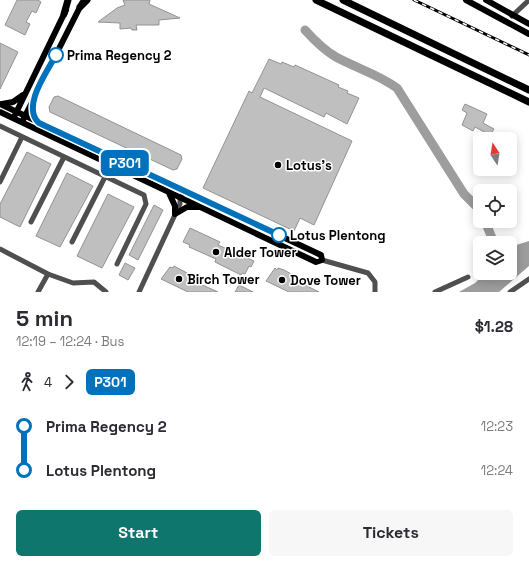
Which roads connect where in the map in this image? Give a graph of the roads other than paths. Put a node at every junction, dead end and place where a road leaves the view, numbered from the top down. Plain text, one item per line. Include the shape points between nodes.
1 (68, 0) edge
2 (71, 0) edge
3 (83, 0) edge
4 (87, 0) edge
5 (316, 0) edge
6 (343, 0) edge
7 (466, 0) edge
8 (486, 0) edge
9 (529, 0) edge
10 (80, 7) junction
11 (64, 14) junction
12 (512, 16) junction
13 (529, 24) edge
14 (529, 34) edge
15 (529, 90) edge
16 (25, 93) junction
17 (32, 101) junction
18 (529, 102) edge
19 (0, 104) edge
20 (0, 112) edge
21 (17, 112) junction
22 (25, 116) junction
23 (14, 119) junction
24 (22, 123) junction
25 (39, 123) junction
26 (0, 126) edge
27 (22, 137) junction
28 (64, 157) junction
29 (114, 158) junction
30 (111, 165) junction
31 (106, 174) junction
32 (0, 182) edge
33 (169, 192) junction
34 (187, 192) junction
35 (182, 201) junction
36 (199, 207) junction
37 (175, 214) junction
38 (31, 222) dead end
39 (72, 242) dead end
40 (0, 249) edge
41 (322, 260) junction
42 (117, 264) dead end
43 (48, 274) junction
44 (468, 277) dead end
45 (529, 279) edge
46 (38, 292) edge
47 (106, 292) edge
48 (139, 292) edge
49 (375, 292) edge
50 (435, 292) edge
51 (510, 292) edge

1 - 11 highway
2 - 11 main road
3 - 10 main road
4 - 10 highway
5 - 18 highway
6 - 15 highway
7 - 14 main road
8 - 12 main road
9 - 12 street
10 - 17 main road
11 - 16 main road
12 - 13 main road
16 - 19 main road via 13,102
16 - 21 main road
17 - 22 main road
17 - 25 main road via 32,114
19 - 21 main road
20 - 23 main road
21 - 22 main road
21 - 23 main road
22 - 24 main road
22 - 25 main road
23 - 24 main road
24 - 30 main road
25 - 29 main road
26 - 27 street
27 - 28 street
27 - 32 street
28 - 31 street
28 - 38 street
29 - 30 street
29 - 34 main road
30 - 31 street
30 - 33 main road
31 - 39 street
31 - 42 street via 144,195 146,202
33 - 35 main road
33 - 37 main road via 175,206
34 - 35 street
34 - 41 main road via 321,255
35 - 36 main road
35 - 37 street
36 - 37 main road via 187,207
36 - 41 main road via 316,262
37 - 48 street
40 - 43 street
41 - 49 street via 368,273 374,282
43 - 46 street
43 - 47 street via 76,284 92,281
44 - 50 street
45 - 51 street

